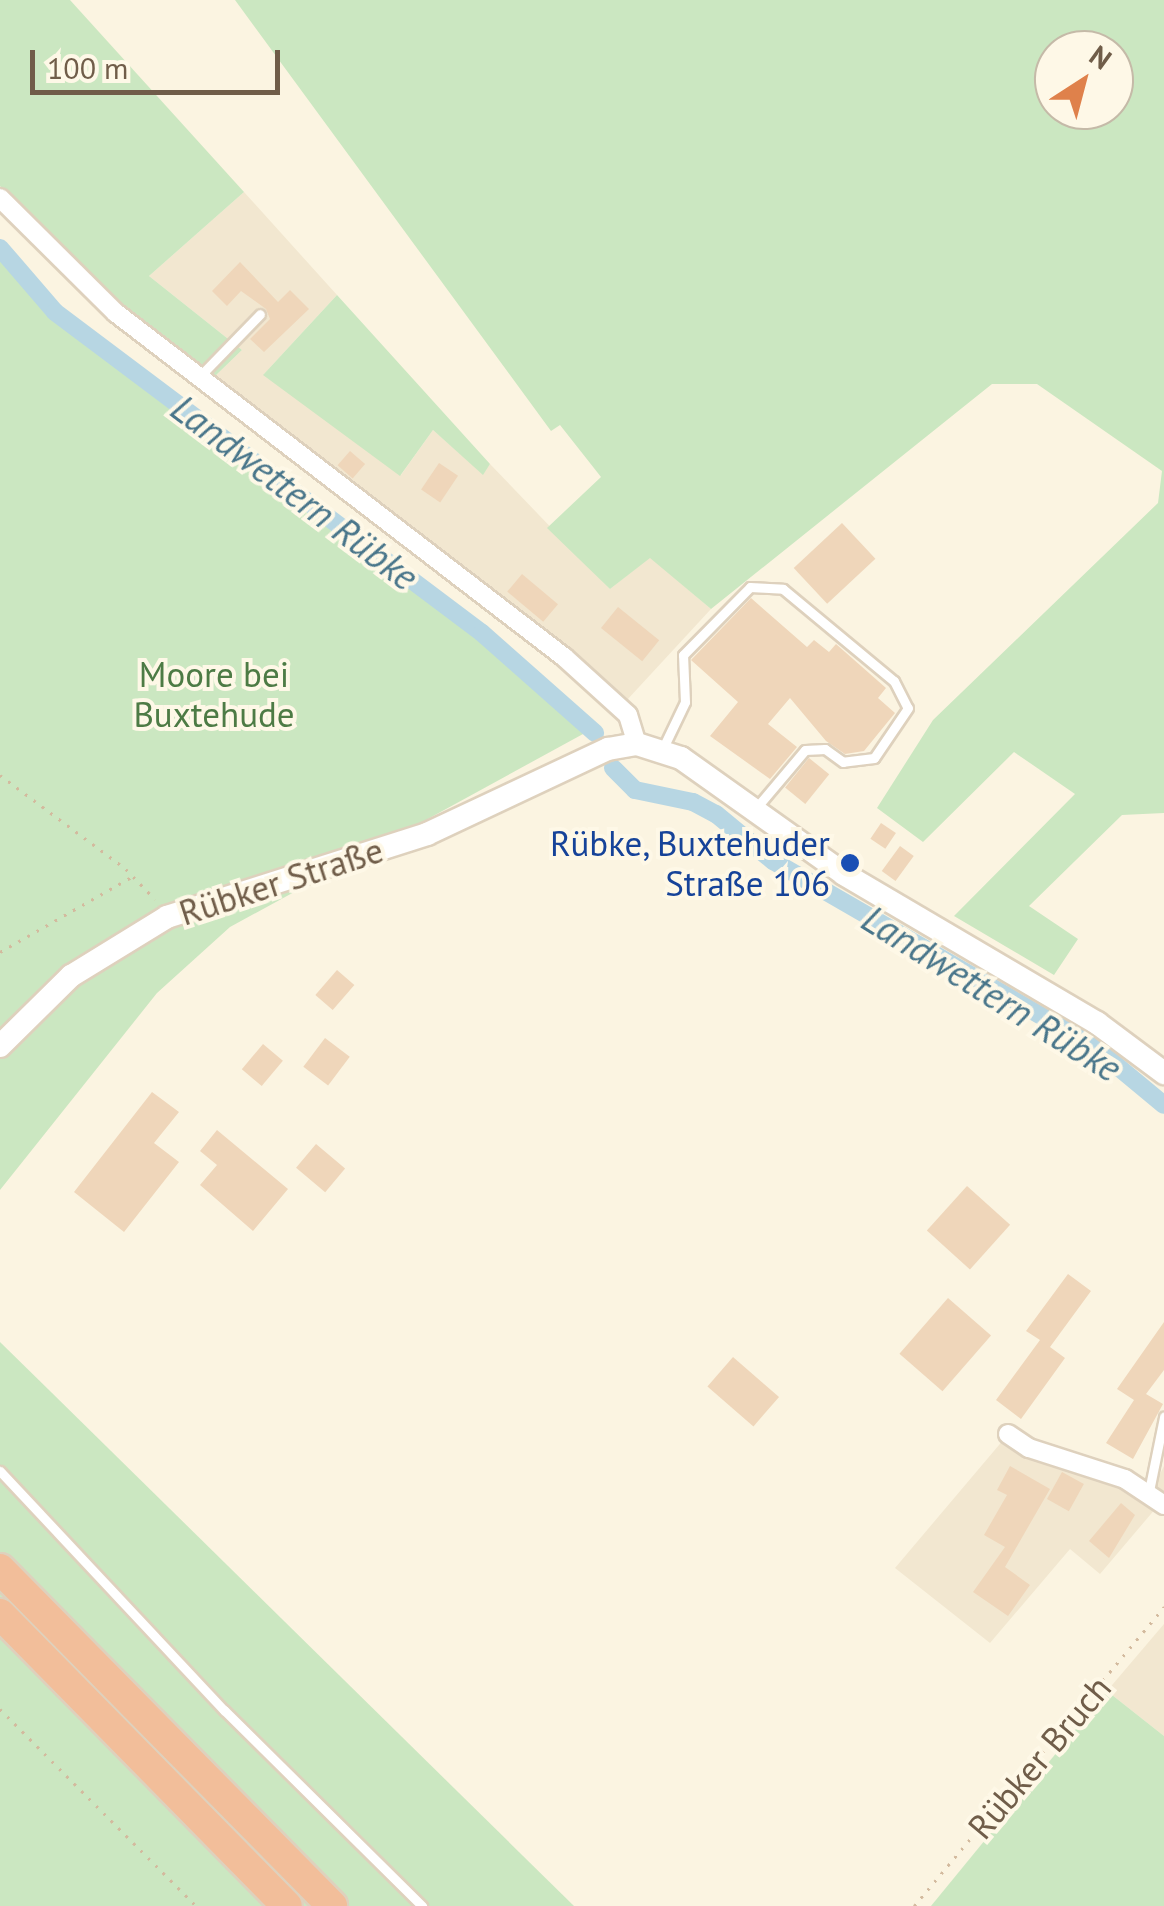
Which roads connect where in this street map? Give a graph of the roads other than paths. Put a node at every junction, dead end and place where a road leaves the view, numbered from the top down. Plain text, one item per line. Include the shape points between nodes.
1 (0, 198) edge
2 (260, 314) dead end
3 (200, 376) junction
4 (637, 744) junction
5 (662, 750) junction
6 (754, 810) junction
7 (0, 1046) edge
8 (1164, 1073) edge
9 (1164, 1418) edge
10 (1008, 1434) dead end
11 (0, 1471) edge
12 (1149, 1491) junction
13 (1164, 1505) edge
14 (0, 1568) edge
15 (0, 1614) edge
16 (288, 1906) edge
17 (332, 1906) edge
18 (422, 1906) edge

1 - 3 street via 75,278
2 - 3 lane
3 - 4 street via 564,657 621,706
4 - 5 street
4 - 7 street, Rübker Straße via 608,750 427,834 166,917 71,976
5 - 6 street
5 - 6 lane via 685,702 683,655 750,587 782,589 894,681 908,708 874,758 843,762 825,749 805,750
6 - 8 street via 844,874 1098,1023
9 - 12 lane
10 - 12 street via 1029,1448
11 - 18 lane via 224,1710
12 - 13 street
14 - 17 highway
15 - 16 highway

